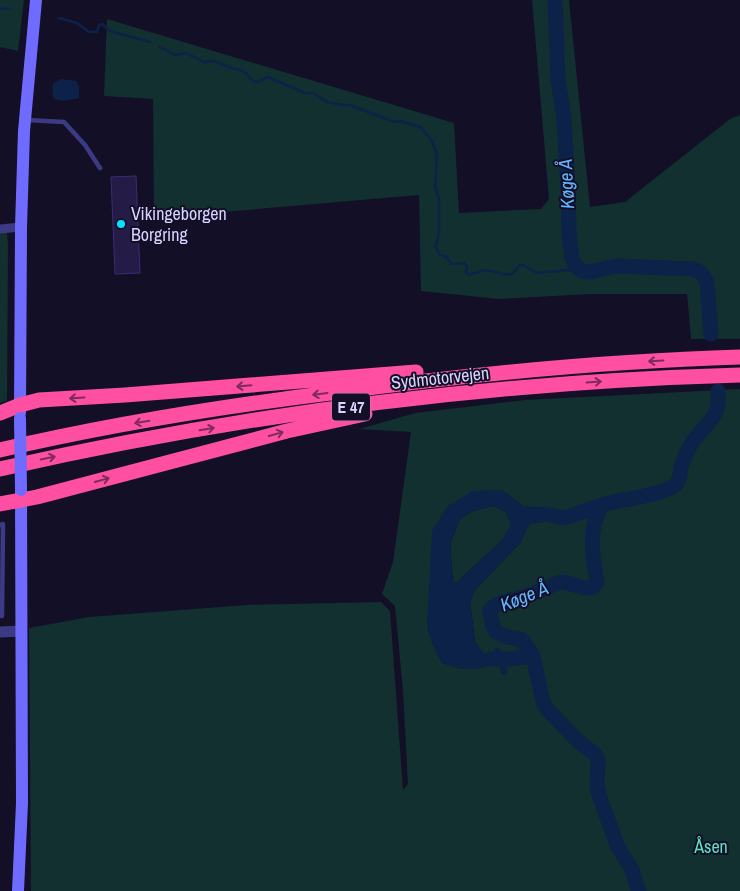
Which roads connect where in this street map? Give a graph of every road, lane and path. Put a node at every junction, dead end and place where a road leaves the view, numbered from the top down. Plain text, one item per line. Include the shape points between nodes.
1 (36, 0) edge
2 (26, 120) junction
3 (100, 168) dead end
4 (21, 228) junction
5 (0, 229) edge
6 (740, 357) edge
7 (572, 366) junction
8 (740, 375) edge
9 (562, 384) junction
10 (20, 411) junction
11 (0, 413) edge
12 (0, 450) edge
13 (0, 468) edge
14 (21, 495) junction
15 (0, 504) edge
16 (0, 524) edge
17 (0, 616) edge
18 (21, 631) junction
19 (0, 632) edge
20 (18, 891) edge

1 - 2 main road
2 - 3 lane via 64,122
2 - 4 main road
4 - 5 street
4 - 10 main road
6 -> 7 highway, Sydmotorvejen / E 47
7 -> 10 highway via 516,363 39,400
7 -> 12 highway, Sydmotorvejen / E 47 via 274,400
9 -> 8 highway, Sydmotorvejen / E 47
13 -> 9 highway, Sydmotorvejen / E 47 via 286,416 409,399
14 -> 9 highway via 369,413 536,394
10 - 11 highway
10 - 14 main road, bridge
14 - 15 highway
14 - 18 main road
16 - 17 lane via 3,524
18 - 19 street
18 - 20 main road via 22,804

